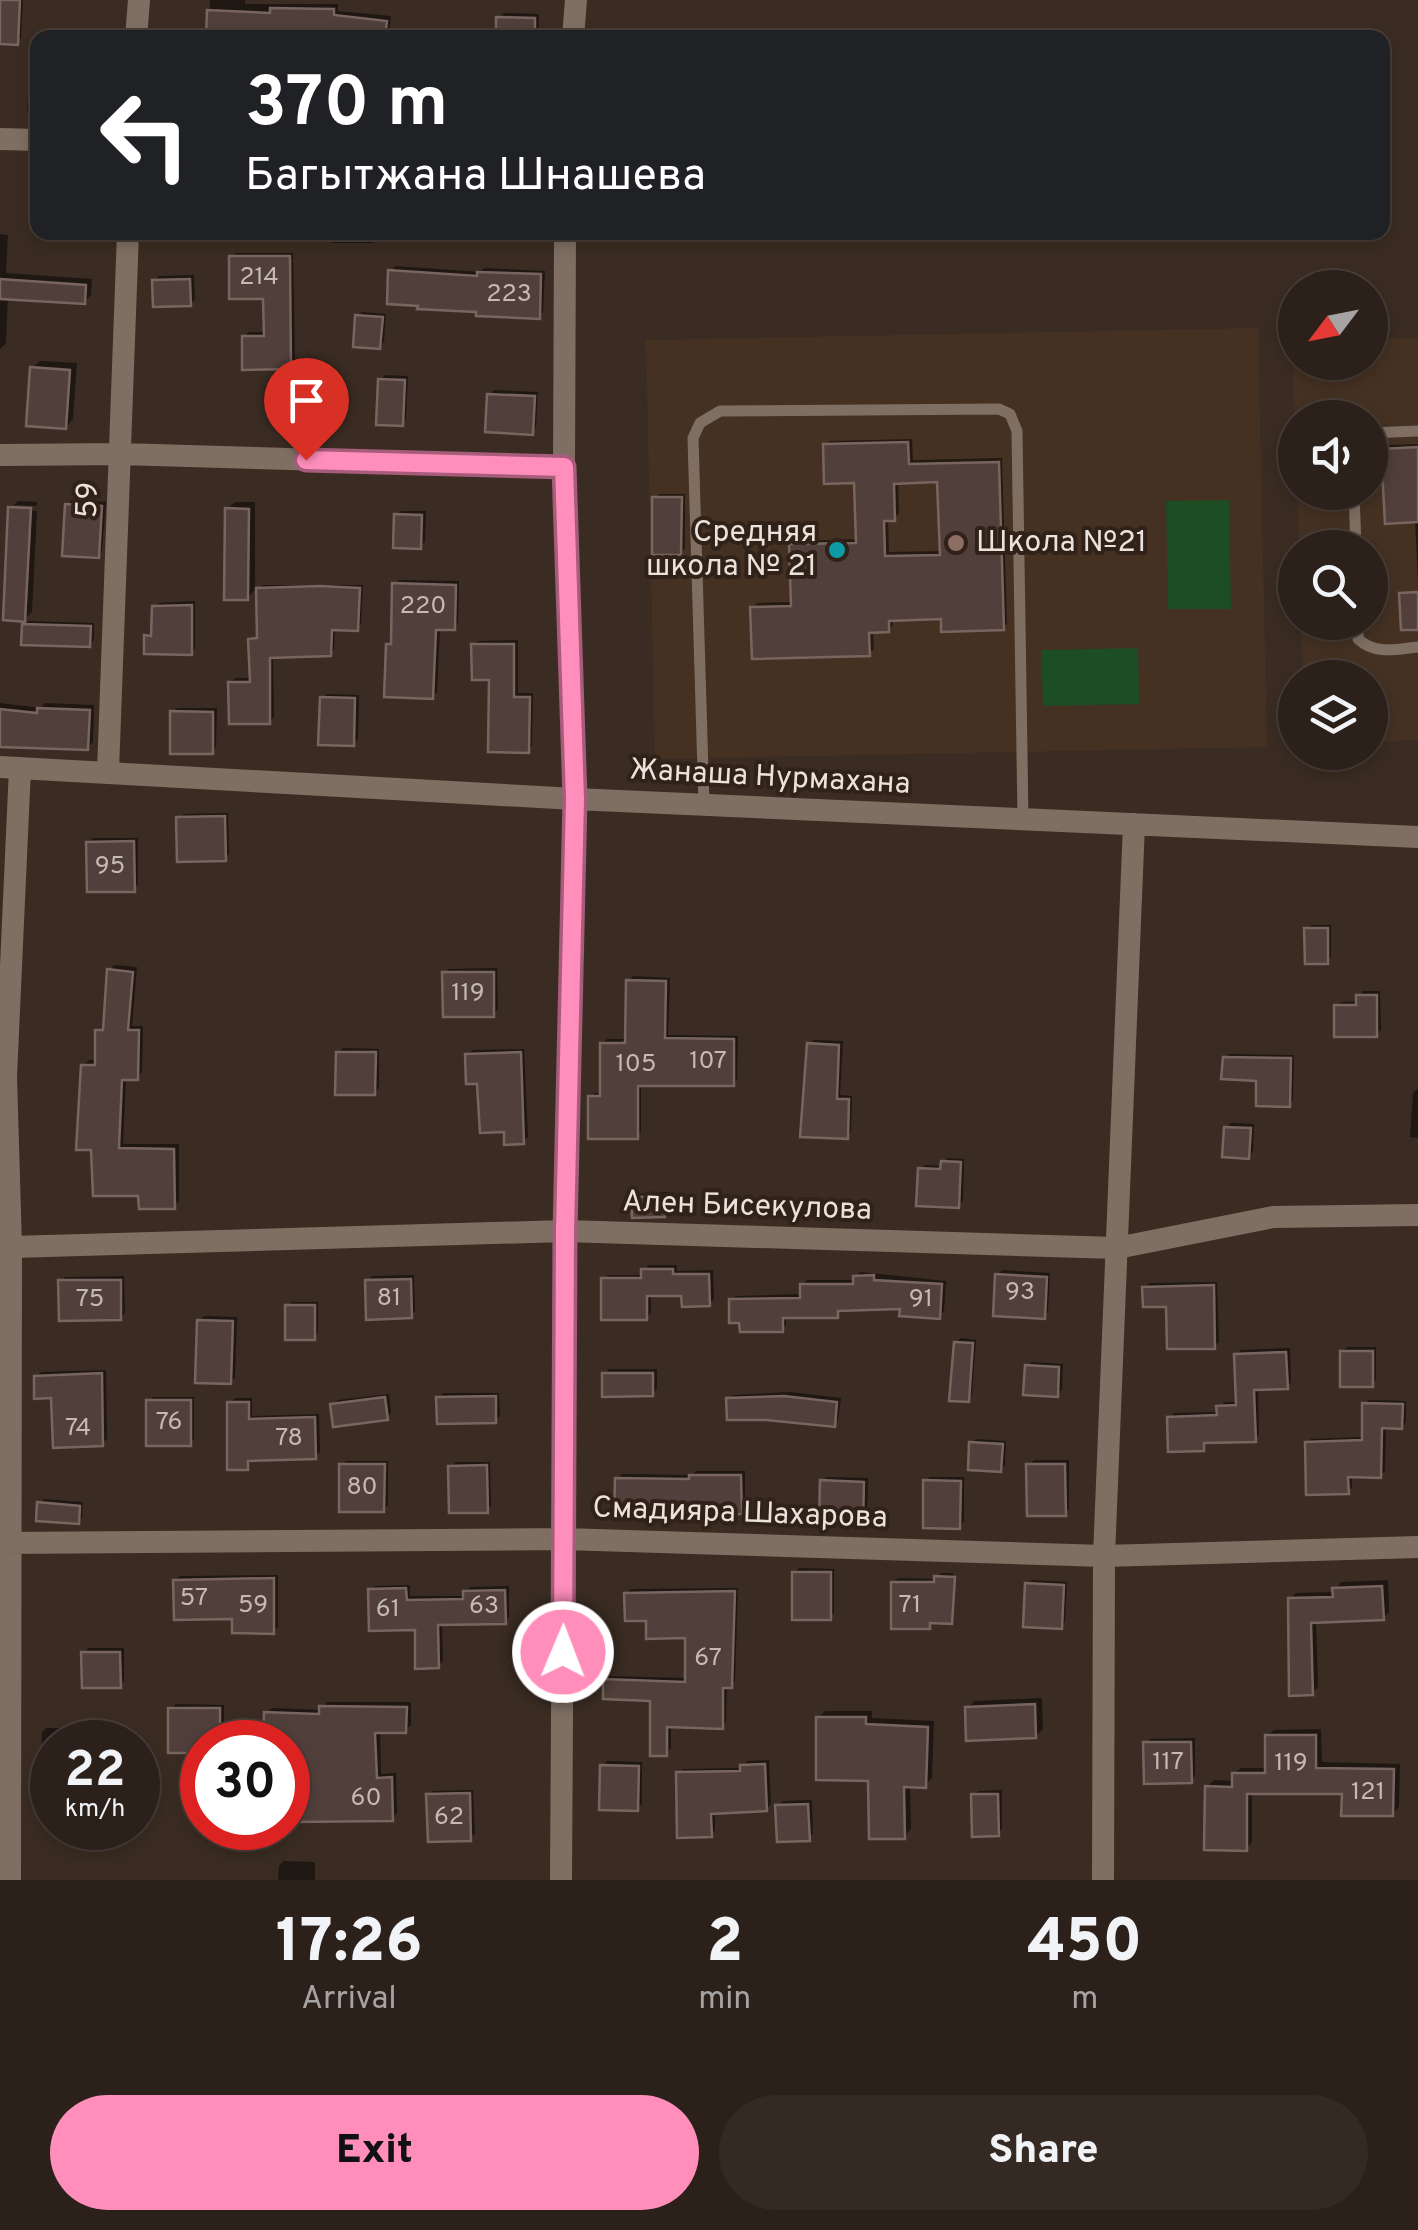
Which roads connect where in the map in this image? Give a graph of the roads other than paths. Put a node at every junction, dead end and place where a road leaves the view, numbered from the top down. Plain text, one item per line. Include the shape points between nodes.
1 (138, 0) edge
2 (576, 0) edge
3 (136, 30) edge
4 (574, 30) edge
5 (0, 139) edge
6 (30, 140) edge
7 (128, 240) edge
8 (564, 240) edge
9 (1418, 431) edge
10 (1388, 432) edge
11 (121, 454) junction
12 (0, 455) edge
13 (564, 467) junction
14 (1359, 640) edge
15 (1418, 647) edge
16 (10, 768) edge
17 (108, 771) junction
18 (575, 799) junction
19 (704, 805) junction
20 (1023, 819) junction
21 (1134, 824) junction
22 (1418, 838) edge
23 (3, 1076) edge
24 (1418, 1215) edge
25 (565, 1232) junction
26 (11, 1247) junction
27 (1116, 1248) junction
28 (5, 1376) edge
29 (564, 1539) junction
30 (4, 1544) edge
31 (1418, 1547) edge
32 (1104, 1556) junction
33 (10, 1880) edge
34 (562, 1880) edge
35 (1103, 1880) edge

1 - 3 street
2 - 4 street
5 - 6 street
7 - 11 street, 59
8 - 13 street
9 - 10 lane
11 - 12 street
11 - 13 street
11 - 17 street, 59
13 - 18 street
14 - 15 lane via 1381,650
16 - 17 street, Жанаша Нурмахана
16 - 23 street
17 - 18 street, Жанаша Нурмахана
18 - 19 street, Жанаша Нурмахана
18 - 25 street
19 - 20 street, Жанаша Нурмахана
19 - 20 lane via 693,438 700,423 720,411 998,410 1010,414 1016,431
20 - 21 street, Жанаша Нурмахана
21 - 22 street, Жанаша Нурмахана
21 - 27 street
23 - 26 street
24 - 27 street, Ален Бисекулова via 1273,1217
25 - 26 street, Ален Бисекулова
25 - 27 street, Ален Бисекулова
25 - 29 street
26 - 28 street
27 - 32 street
28 - 30 street
29 - 30 street, Смадияра Шахарова
29 - 32 street, Смадияра Шахарова
29 - 34 street
30 - 33 street
31 - 32 street, Смадияра Шахарова
32 - 35 street

